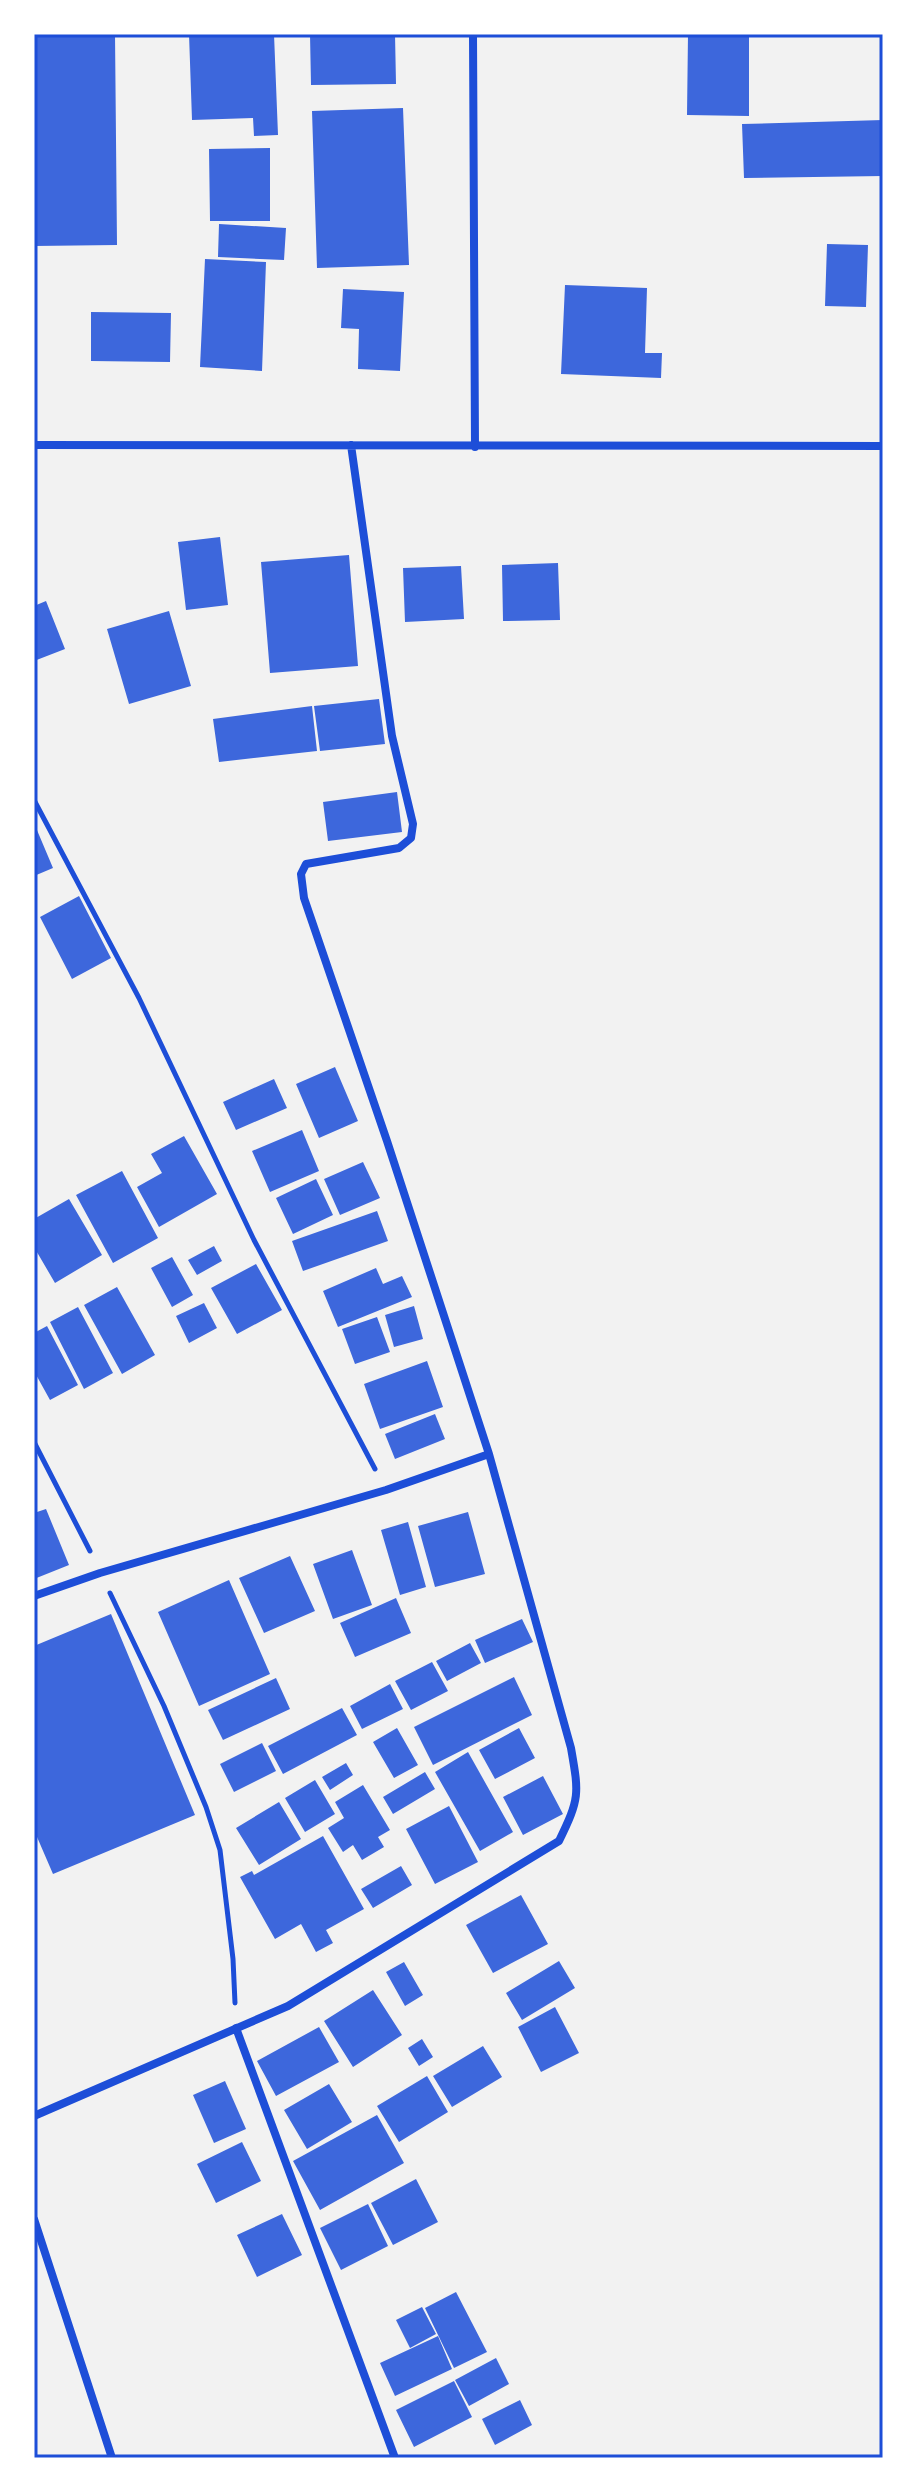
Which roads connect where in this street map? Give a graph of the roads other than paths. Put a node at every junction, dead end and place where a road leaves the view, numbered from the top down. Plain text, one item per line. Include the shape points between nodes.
1 (473, 34) edge
2 (34, 445) edge
3 (351, 445) junction
4 (883, 446) edge
5 (475, 447) junction
6 (489, 1454) junction
7 (34, 1596) edge
8 (236, 2028) junction
9 (34, 2116) edge
10 (34, 2219) edge
11 (112, 2458) edge
12 (395, 2458) edge

1 - 5 street
2 - 3 street
3 - 5 street
3 - 6 street via 392,736 413,824 411,838 399,848 306,864 301,874 304,898
4 - 5 street
6 - 7 street
6 - 8 street via 571,1748 578,1789 575,1807 559,1841 288,2006
8 - 9 street
8 - 12 street
10 - 11 street

